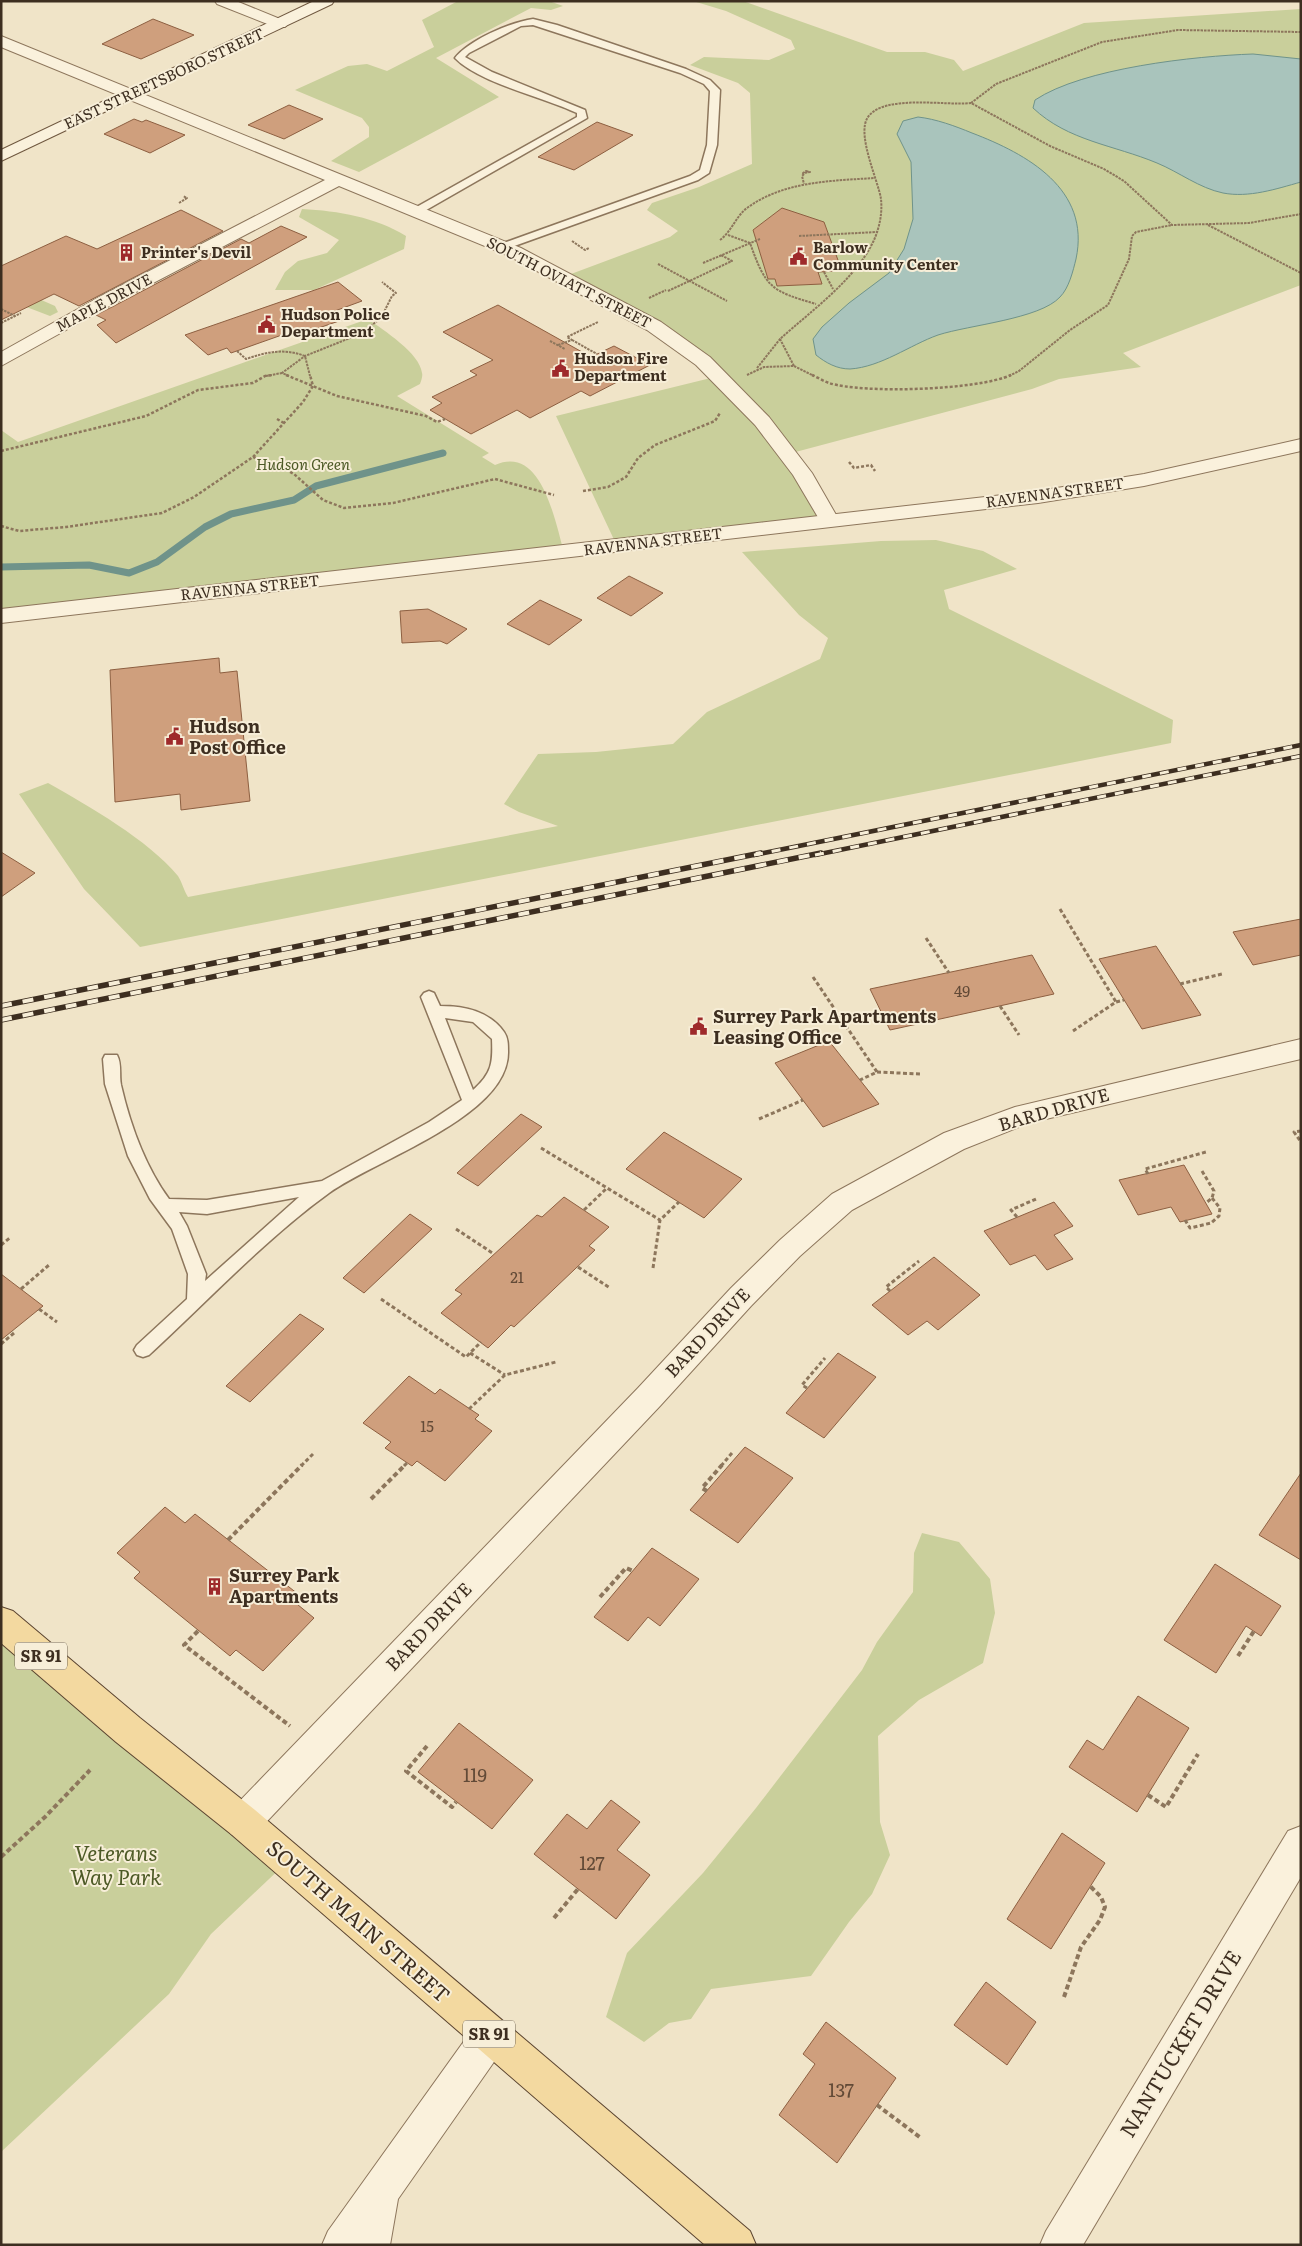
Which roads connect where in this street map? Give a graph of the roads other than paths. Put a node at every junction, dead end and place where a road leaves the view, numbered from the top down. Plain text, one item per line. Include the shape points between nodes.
1 (222, 1) edge
2 (327, 1) edge
3 (280, 24) junction
4 (1, 41) edge
5 (130, 94) junction
6 (1, 156) edge
7 (340, 179) junction
8 (417, 211) junction
9 (502, 247) junction
10 (1, 360) edge
11 (1301, 445) edge
12 (829, 520) junction
13 (1, 616) edge
14 (1301, 1049) edge
15 (111, 1059) dead end
16 (471, 1104) junction
17 (324, 1187) junction
18 (164, 1205) junction
19 (195, 1303) junction
20 (143, 1350) dead end
21 (1, 1622) edge
22 (243, 1822) junction
23 (1301, 1843) edge
24 (490, 2036) junction
25 (381, 2188) junction
26 (342, 2245) edge
27 (370, 2245) edge
28 (736, 2245) edge
29 (1060, 2245) edge

1 - 3 street
2 - 3 street, EAST STREETSBORO STREET
3 - 5 street, EAST STREETSBORO STREET
4 - 5 street, SOUTH OVIATT STREET
5 - 6 street, EAST STREETSBORO STREET
5 - 7 street, SOUTH OVIATT STREET
7 - 8 street, SOUTH OVIATT STREET
7 - 10 street, MAPLE DRIVE via 107,300
8 - 9 street, SOUTH OVIATT STREET
8 - 9 lane via 582,118 582,112 564,102 505,80 460,58 466,51 519,24 533,22 554,27 682,71 707,82 715,90 712,145 705,171 694,178
9 - 12 street, SOUTH OVIATT STREET via 654,326 703,361 762,421 802,473
11 - 12 street, RAVENNA STREET via 1144,480 1038,497
12 - 13 street, RAVENNA STREET
14 - 22 street, BARD DRIVE via 1025,1114 954,1141 842,1202 742,1296
15 - 18 lane via 113,1084 124,1124 136,1156
16 - 16 lane via 490,1085 502,1060 500,1038 483,1019 432,1005
16 - 17 lane via 445,1122 372,1158
17 - 18 lane via 207,1207
17 - 19 lane
18 - 19 lane via 179,1226 197,1274
19 - 20 lane
21 - 22 main road, SOUTH MAIN STREET / SR 91
22 - 24 main road, SOUTH MAIN STREET / SR 91
23 - 29 street, NANTUCKET DRIVE
24 - 25 street
24 - 28 main road, SOUTH MAIN STREET / SR 91
25 - 26 street
25 - 27 street

